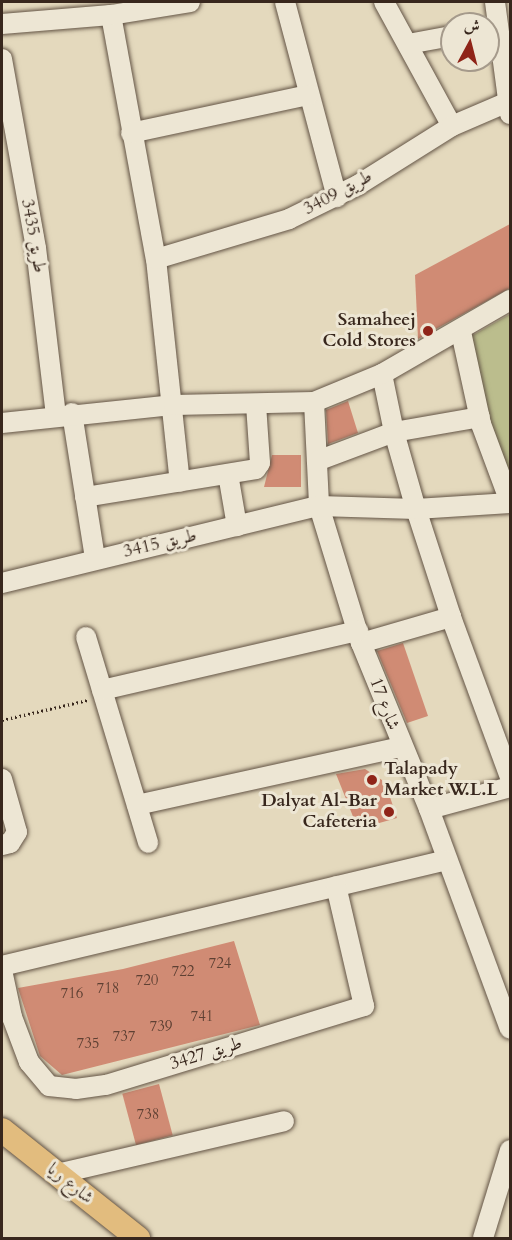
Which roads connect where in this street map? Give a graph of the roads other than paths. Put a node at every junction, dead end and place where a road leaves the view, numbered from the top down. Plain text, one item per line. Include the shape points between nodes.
1 (190, 2) edge
2 (285, 2) edge
3 (384, 2) edge
4 (111, 15) junction
5 (2, 24) edge
6 (500, 34) edge
7 (440, 38) edge
8 (408, 44) junction
9 (2, 58) edge
10 (309, 95) junction
11 (510, 106) edge
12 (452, 126) junction
13 (131, 133) junction
14 (337, 196) junction
15 (156, 259) junction
16 (510, 300) edge
17 (461, 332) junction
18 (382, 374) junction
19 (314, 402) junction
20 (174, 405) junction
21 (256, 405) junction
22 (64, 414) junction
23 (480, 417) junction
24 (2, 423) edge
25 (394, 432) junction
26 (317, 461) junction
27 (228, 474) junction
28 (180, 482) junction
29 (85, 498) junction
30 (510, 502) edge
31 (320, 506) junction
32 (417, 509) junction
33 (237, 526) junction
34 (95, 560) junction
35 (2, 583) edge
36 (451, 617) junction
37 (86, 637) dead end
38 (359, 637) junction
39 (103, 693) junction
40 (400, 747) junction
41 (510, 777) edge
42 (2, 778) edge
43 (510, 787) edge
44 (137, 806) junction
45 (429, 809) junction
46 (148, 843) dead end
47 (2, 845) edge
48 (447, 860) junction
49 (336, 886) junction
50 (2, 968) edge
51 (502, 978) edge
52 (510, 1027) edge
53 (284, 1121) dead end
54 (2, 1130) edge
55 (510, 1150) edge
56 (57, 1174) junction
57 (502, 1209) edge
58 (138, 1239) edge
59 (483, 1239) edge

1 - 4 street
2 - 10 street
3 - 8 street
4 - 5 street
4 - 13 street
6 - 11 street, طريق 3409
7 - 8 street
8 - 12 street
9 - 22 street, طريق 3435
10 - 13 street
10 - 14 street
11 - 12 street, طريق 3409
12 - 14 street, طريق 3409
13 - 15 street
14 - 15 street, طريق 3409 via 258,230
15 - 20 street
16 - 17 street
17 - 18 street
17 - 23 street
18 - 19 street
18 - 25 street
19 - 21 street
19 - 26 street, شارع 17
20 - 21 street
20 - 22 street
20 - 28 street
21 - 27 street via 260,463 256,469
22 - 24 street
22 - 29 street, طريق 3435
23 - 25 street
23 - 30 street
25 - 26 street
25 - 32 street
26 - 31 street, شارع 17
27 - 28 street
27 - 33 street
28 - 29 street
29 - 34 street, طريق 3435
30 - 32 street, طريق 3415
31 - 32 street, طريق 3415
31 - 33 street, طريق 3415
31 - 38 street, شارع 17
32 - 36 street
33 - 34 street, طريق 3415
34 - 35 street, طريق 3415
36 - 38 street
36 - 41 street
37 - 39 street
38 - 39 street
38 - 40 street, شارع 17
39 - 44 street
40 - 44 street
40 - 45 street, شارع 17
42 - 47 street via 17,832 10,843
43 - 45 street
44 - 46 street
45 - 48 street, شارع 17
48 - 49 street, طريق 3427
48 - 51 street, شارع 17
49 - 50 street, طريق 3427
49 - 50 street, طريق 3427 via 364,1006 106,1085 76,1089 49,1086 29,1062 12,1017
51 - 52 street, شارع 17
53 - 56 street
54 - 56 main road, شارع ريا
55 - 57 street
56 - 58 main road, شارع ريا
57 - 59 street

